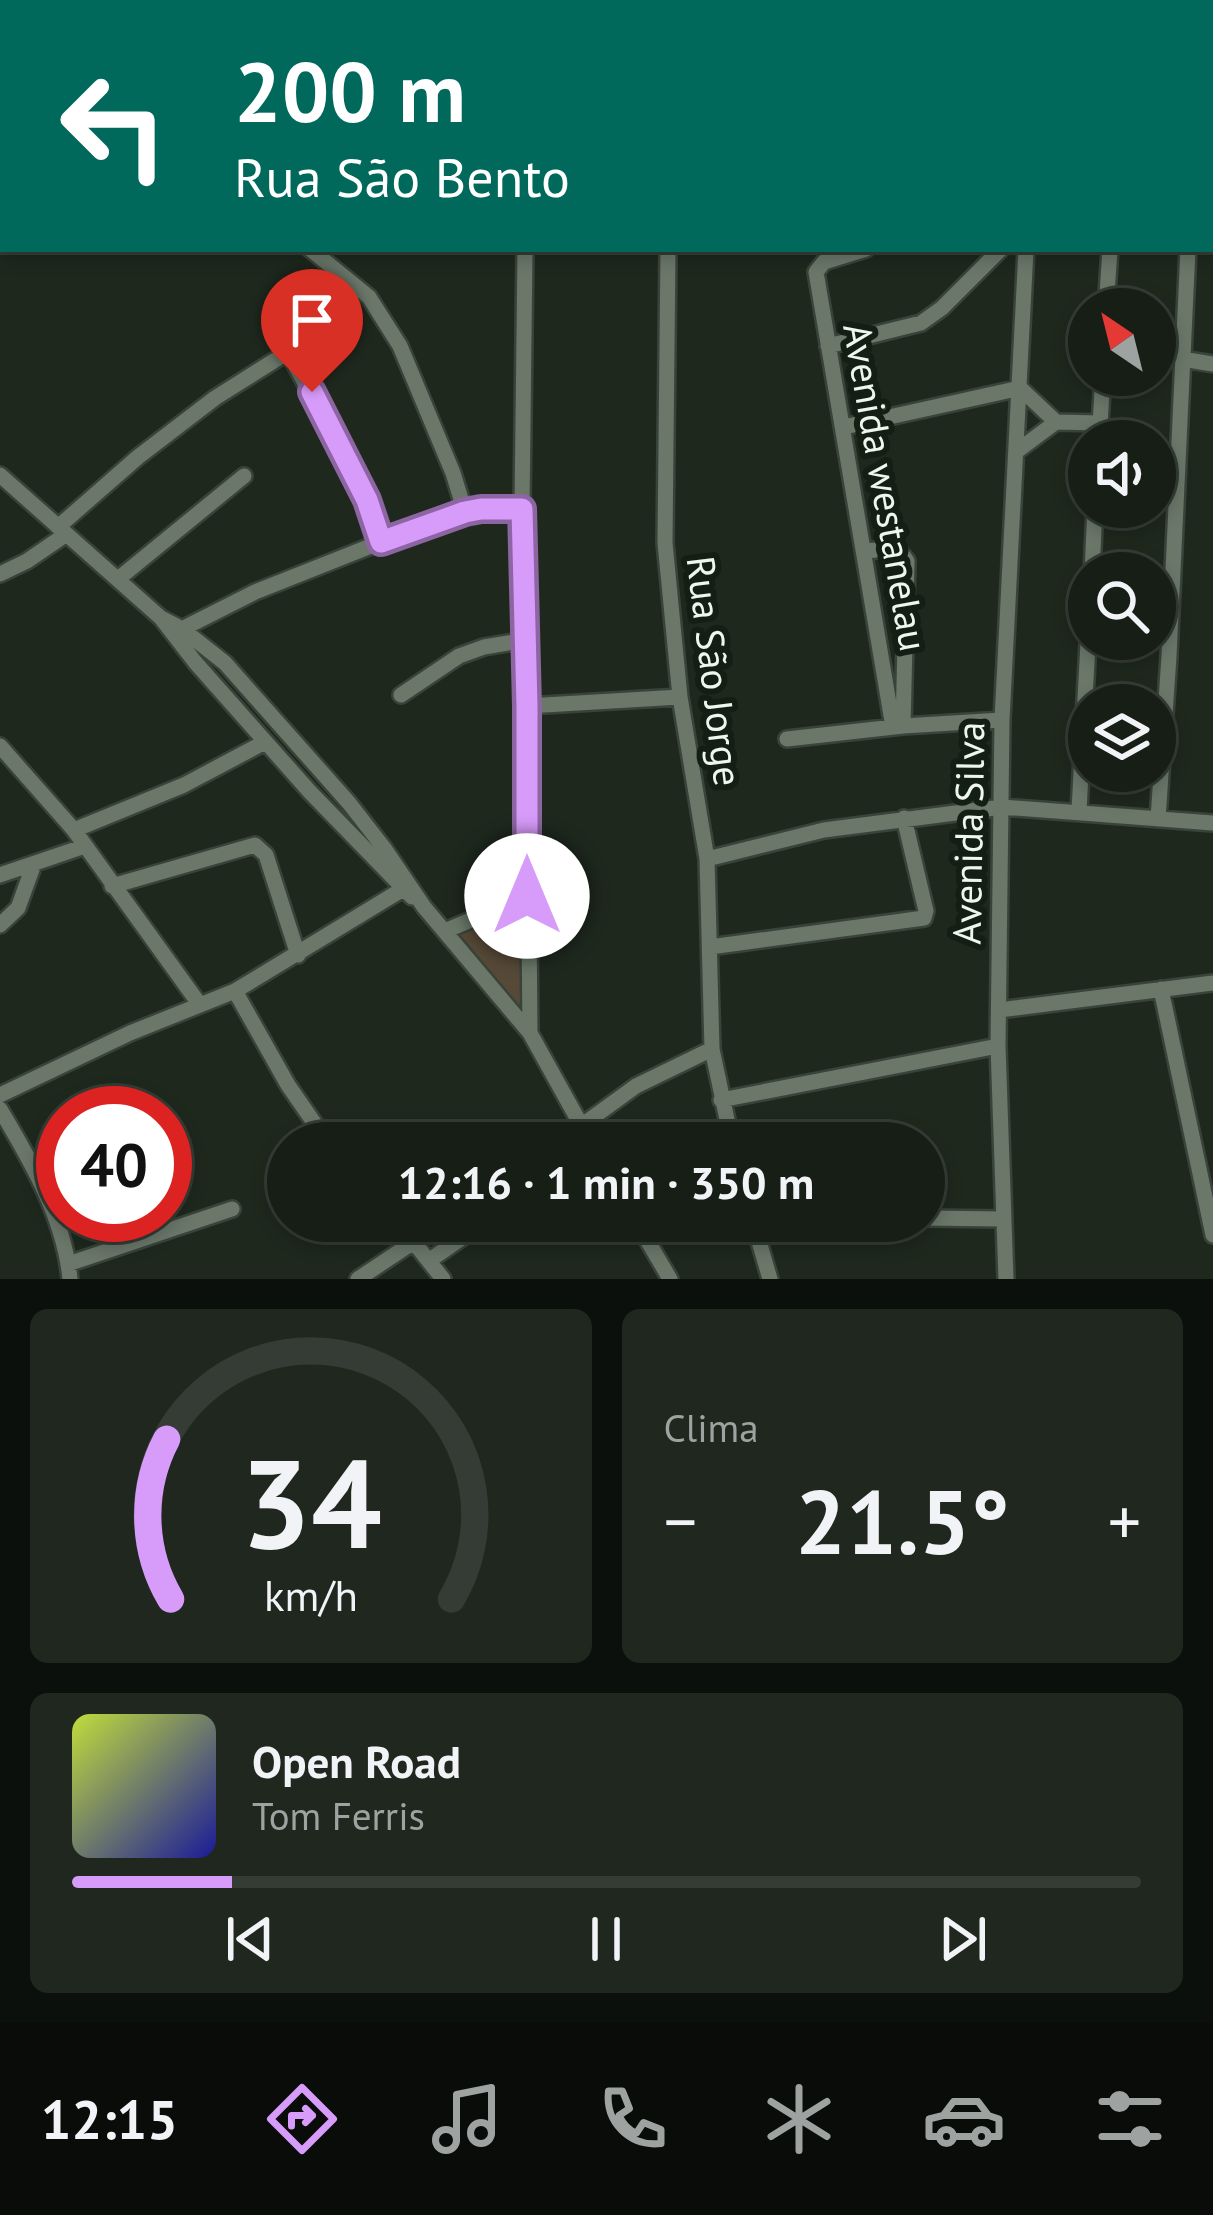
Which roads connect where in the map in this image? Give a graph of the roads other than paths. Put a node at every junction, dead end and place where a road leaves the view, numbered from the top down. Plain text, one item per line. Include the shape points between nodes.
1 (314, 252) edge
2 (525, 252) edge
3 (668, 252) edge
4 (856, 252) edge
5 (998, 252) edge
6 (1026, 252) edge
7 (1110, 252) edge
8 (1188, 252) edge
9 (1107, 288) edge
10 (828, 346) junction
11 (1182, 359) junction
12 (1213, 364) edge
13 (1020, 388) junction
14 (1056, 422) junction
15 (1068, 422) edge
16 (844, 427) junction
17 (1017, 451) junction
18 (0, 475) edge
19 (244, 476) dead end
20 (522, 509) junction
21 (465, 512) junction
22 (62, 531) junction
23 (381, 542) junction
24 (864, 551) junction
25 (0, 574) edge
26 (118, 579) junction
27 (177, 632) junction
28 (526, 640) junction
29 (1087, 660) edge
30 (401, 695) dead end
31 (680, 697) junction
32 (527, 706) junction
33 (1002, 720) junction
34 (898, 726) junction
35 (788, 739) dead end
36 (265, 742) junction
37 (3, 748) edge
38 (1002, 807) junction
39 (1079, 812) junction
40 (904, 818) junction
41 (1158, 819) junction
42 (1213, 823) edge
43 (74, 830) junction
44 (85, 846) junction
45 (707, 859) junction
46 (34, 864) junction
47 (0, 875) edge
48 (112, 886) junction
49 (407, 887) junction
50 (527, 896) junction
51 (0, 925) edge
52 (445, 932) junction
53 (710, 947) junction
54 (298, 955) junction
55 (1213, 983) edge
56 (1161, 989) junction
57 (236, 991) junction
58 (200, 1005) junction
59 (1000, 1010) junction
60 (530, 1033) junction
61 (998, 1046) junction
62 (712, 1049) junction
63 (0, 1095) edge
64 (721, 1100) junction
65 (0, 1109) edge
66 (314, 1122) edge
67 (579, 1122) edge
68 (586, 1122) edge
69 (727, 1122) edge
70 (36, 1170) edge
71 (232, 1208) dead end
72 (945, 1219) edge
73 (1002, 1220) junction
74 (1213, 1235) edge
75 (414, 1242) edge
76 (417, 1242) edge
77 (456, 1242) edge
78 (648, 1242) edge
79 (759, 1242) edge
80 (430, 1260) junction
81 (69, 1271) edge
82 (358, 1279) edge
83 (443, 1279) edge
84 (670, 1279) edge
85 (770, 1279) edge
86 (1006, 1279) edge

1 - 21 street via 368,297 400,346
2 - 20 street
3 - 31 street, Rua São Jorge via 665,543
4 - 10 street, Avenida westanelau via 816,272
5 - 10 street via 933,317
6 - 13 street, Avenida Silva
7 - 9 street
8 - 11 street
10 - 16 street, Avenida westanelau
11 - 12 street
11 - 41 street
13 - 14 street
13 - 16 street
13 - 17 street, Avenida Silva
14 - 15 street
14 - 17 street
16 - 24 street, Avenida westanelau
17 - 33 street, Avenida Silva
18 - 22 street
19 - 26 street
20 - 21 street
20 - 28 street
21 - 23 street
22 - 23 street via 138,457 288,352
22 - 25 street
22 - 26 street
23 - 27 street
24 - 34 street, Avenida westanelau
24 - 34 street via 894,550 907,561
26 - 27 street
27 - 36 street
27 - 49 street via 225,663 349,803
28 - 30 street via 459,656
28 - 32 street
29 - 39 street
31 - 32 street
31 - 45 street, Rua São Jorge
32 - 50 street
33 - 34 street
33 - 38 street, Avenida Silva
34 - 35 street
36 - 43 street
36 - 49 street
37 - 43 street
38 - 39 street
38 - 40 street
38 - 59 street, Avenida Silva
39 - 41 street
40 - 45 street
40 - 53 street via 924,918
41 - 42 street
43 - 44 street
44 - 46 street
44 - 48 street
45 - 53 street, Rua São Jorge
46 - 47 street
46 - 51 street via 18,908
48 - 54 street via 260,846
48 - 58 street
49 - 52 street
49 - 54 street
50 - 52 street
50 - 60 street
52 - 60 street
53 - 62 street, Rua São Jorge
54 - 57 street
55 - 56 street
56 - 59 street
56 - 74 street
57 - 58 street
57 - 66 street
58 - 63 street
59 - 61 street, Avenida Silva
60 - 67 street
61 - 64 street
61 - 73 street, Avenida Silva
62 - 64 street, Rua São Jorge
62 - 68 street via 636,1086
64 - 69 street, Rua São Jorge
65 - 70 street
71 - 81 street
72 - 73 street
73 - 86 street, Avenida Silva
75 - 82 street
76 - 80 street
77 - 80 street
78 - 84 street
79 - 85 street
80 - 83 street

